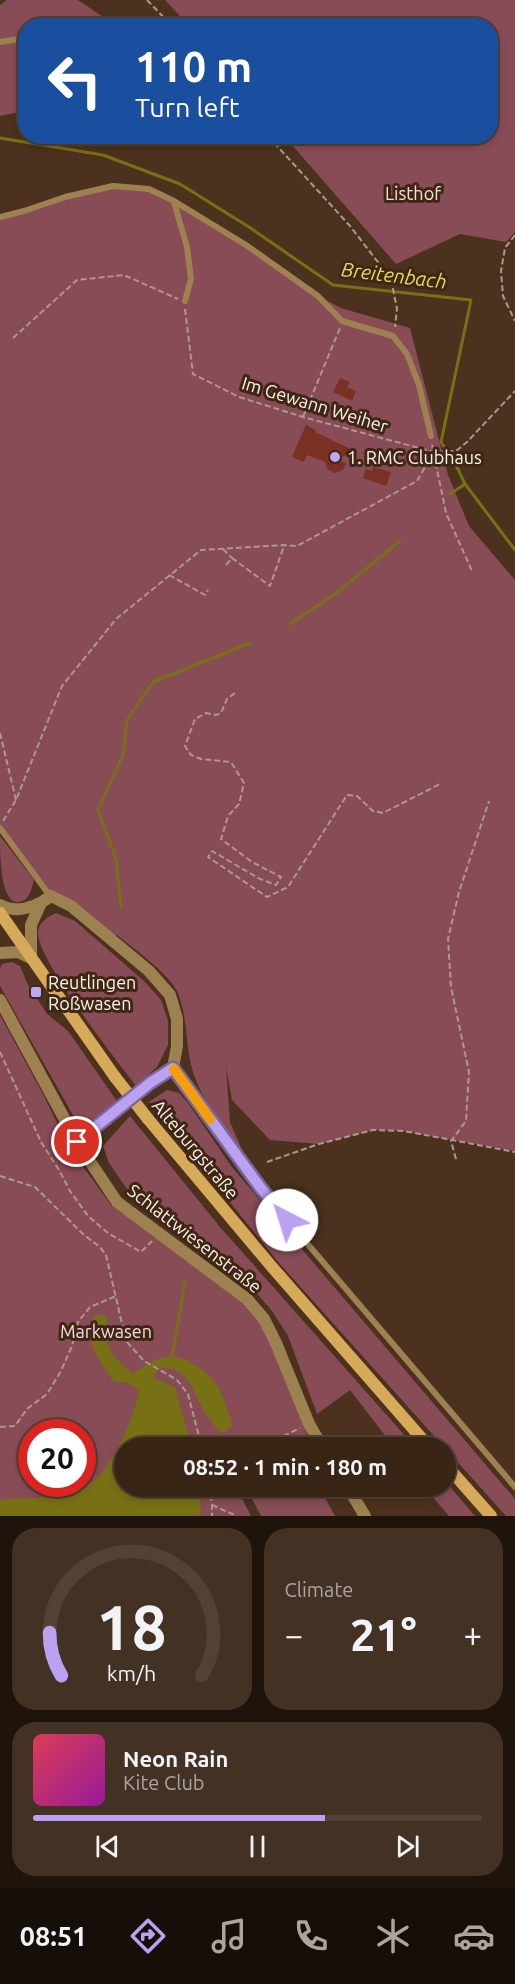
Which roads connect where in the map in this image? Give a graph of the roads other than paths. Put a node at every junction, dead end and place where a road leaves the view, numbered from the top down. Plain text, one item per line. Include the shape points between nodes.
1 (18, 39) edge
2 (0, 42) edge
3 (174, 201) junction
4 (0, 218) edge
5 (185, 301) road end
6 (431, 436) dead end
7 (0, 828) edge
8 (46, 900) junction
9 (0, 904) edge
10 (0, 913) edge
11 (0, 953) edge
12 (31, 958) junction
13 (0, 1000) edge
14 (173, 1068) junction
15 (77, 1142) junction
16 (317, 1437) edge
17 (420, 1437) edge
18 (456, 1477) edge
19 (515, 1487) edge
20 (354, 1497) edge
21 (365, 1516) edge
22 (490, 1516) edge

1 - 2 lane
3 - 4 lane via 149,189 113,186
3 - 5 lane via 191,279
3 - 6 lane via 318,296 342,321 393,336 407,354 419,385
7 - 8 lane
8 - 9 street via 20,910
8 - 12 street via 31,925
8 - 14 street via 71,906 149,971 170,995 177,1019
10 - 12 main road, Alteburgstraße
11 - 12 street via 18,952
12 - 17 main road, Alteburgstraße, bridge via 148,1119
13 - 15 street, Schlattwiesenstraße
14 - 15 street
14 - 19 lane via 260,1187
15 - 16 street, Schlattwiesenstraße via 117,1202 247,1299 264,1319
18 - 22 main road
20 - 21 street

